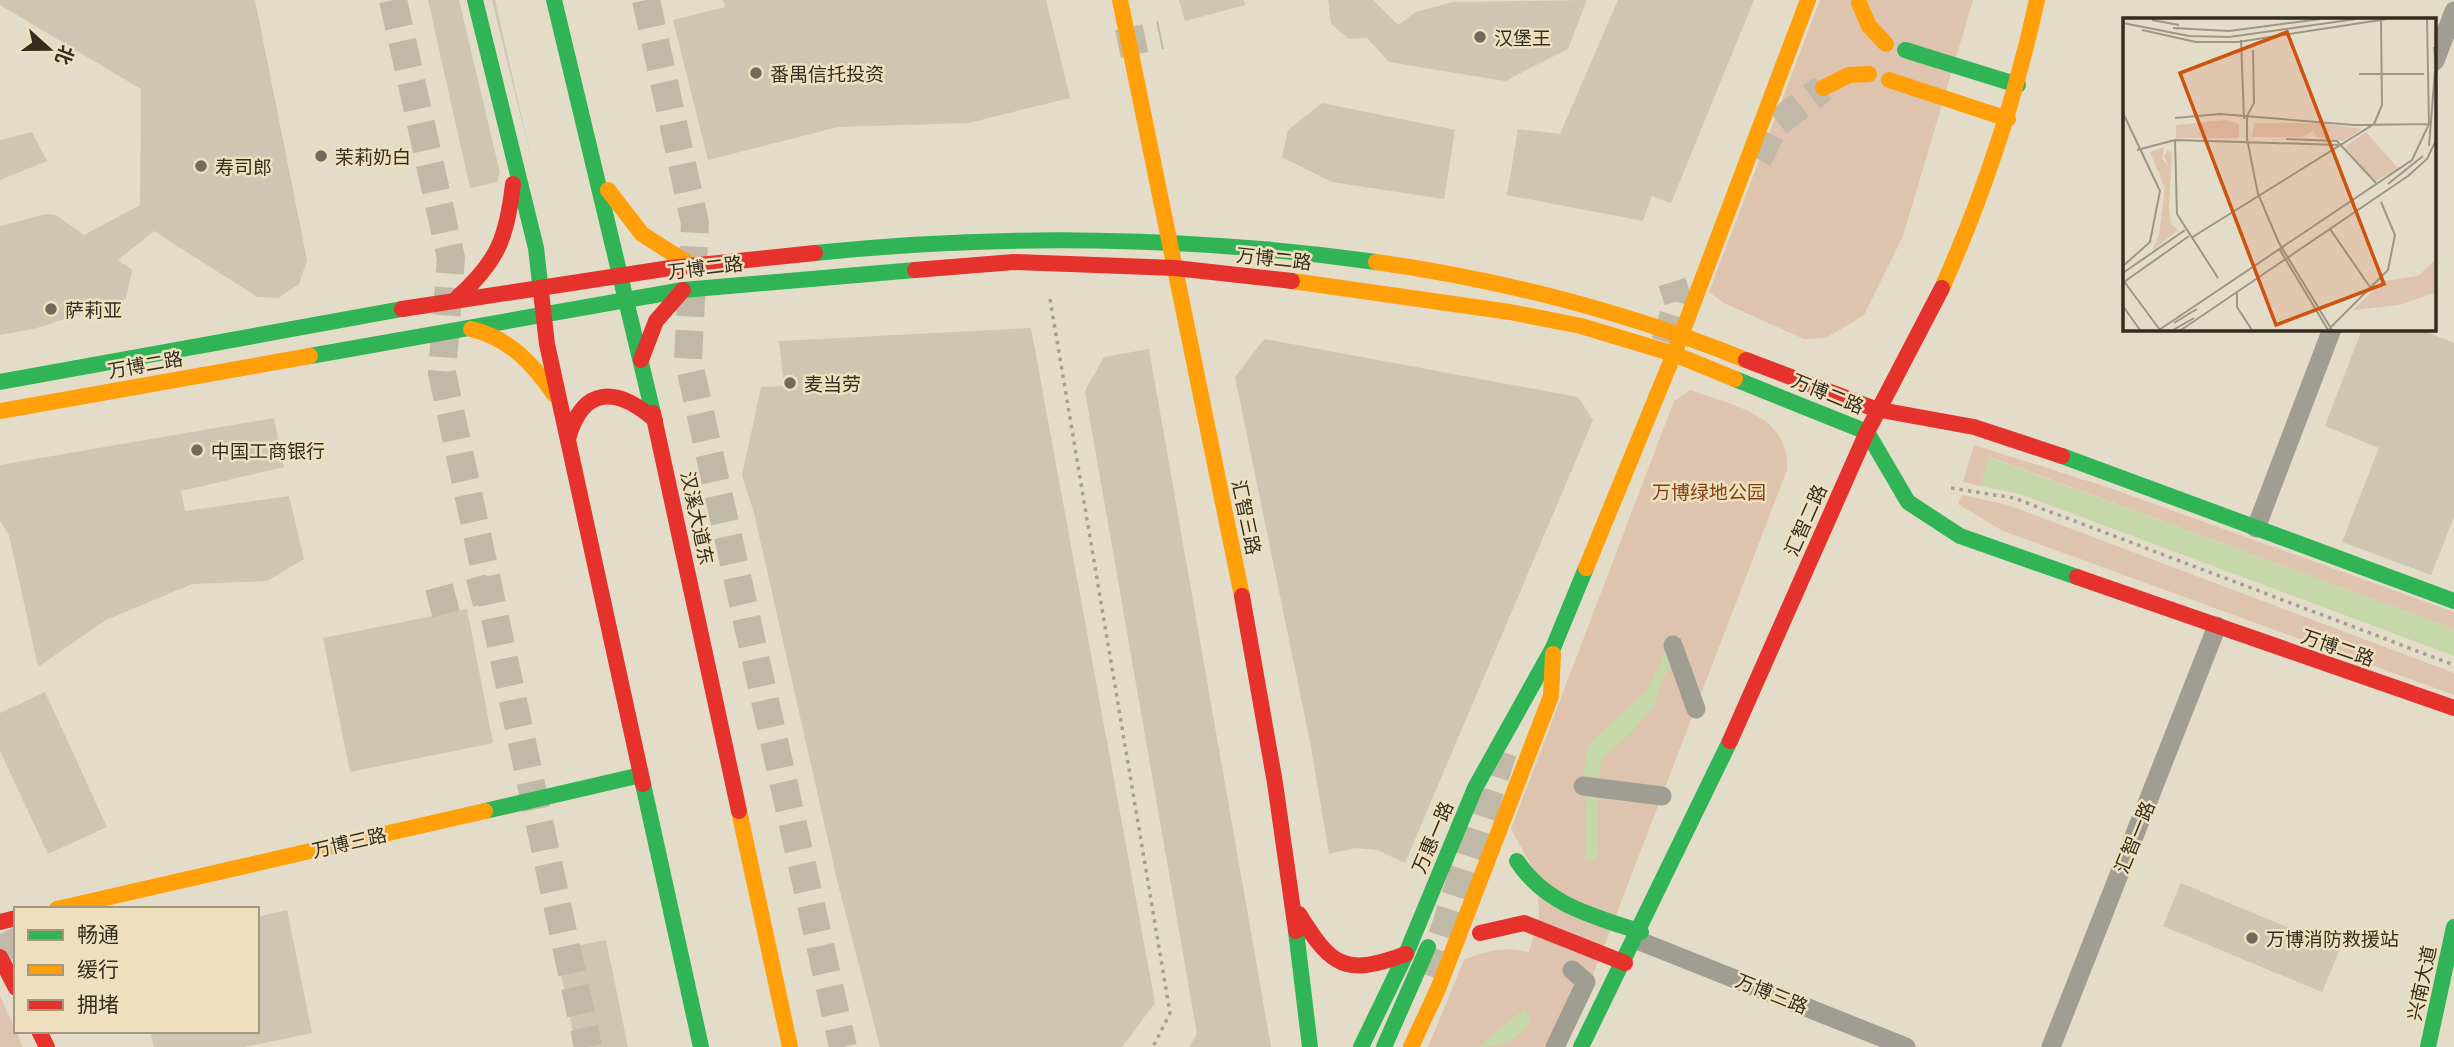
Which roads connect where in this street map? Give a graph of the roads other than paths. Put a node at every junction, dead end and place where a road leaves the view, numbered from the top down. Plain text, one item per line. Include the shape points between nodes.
1 (475, 0) edge
2 (554, 0) edge
3 (1120, 0) edge
4 (1808, 0) edge
5 (2037, 0) edge
6 (1859, 3) dead end
7 (2454, 11) edge
8 (1886, 44) dead end
9 (1905, 50) dead end
10 (2436, 58) edge
11 (1869, 74) dead end
12 (1889, 80) dead end
13 (2018, 85) junction
14 (1823, 88) tunnel mouth
15 (2008, 119) junction
16 (515, 164) junction
17 (595, 168) junction
18 (1169, 241) junction
19 (689, 264) junction
20 (1175, 268) junction
21 (620, 273) junction
22 (540, 284) junction
23 (683, 290) junction
24 (458, 297) junction
25 (627, 299) junction
26 (543, 314) junction
27 (461, 328) junction
28 (2331, 331) edge
29 (1681, 334) junction
30 (1674, 354) junction
31 (641, 360) junction
32 (0, 382) edge
33 (559, 400) junction
34 (0, 411) edge
35 (1880, 411) junction
36 (655, 420) junction
37 (1867, 432) junction
38 (568, 439) junction
39 (2256, 528) junction
40 (2454, 601) edge
41 (2217, 626) junction
42 (1673, 645) dead end
43 (1553, 648) junction
44 (1696, 709) dead end
45 (2452, 716) edge
46 (641, 775) junction
47 (1583, 786) dead end
48 (1662, 796) dead end
49 (1517, 861) dead end
50 (66, 907) edge
51 (1296, 909) junction
52 (2454, 927) edge
53 (1480, 933) dead end
54 (1639, 936) junction
55 (1406, 954) junction
56 (0, 957) edge
57 (1625, 963) junction
58 (1572, 970) dead end
59 (14, 984) edge
60 (701, 1047) edge
61 (790, 1047) edge
62 (1310, 1047) edge
63 (1361, 1047) edge
64 (1384, 1047) edge
65 (1411, 1047) edge
66 (1555, 1047) edge
67 (1581, 1047) edge
68 (1906, 1047) edge
69 (2051, 1047) edge
70 (2428, 1047) edge

1 - 16 street
2 - 17 street, 汉溪大道东
3 - 18 street, 汇智三路
4 - 29 street, 万惠一路
5 - 13 street, 汇智二路
6 - 8 street via 1869,26
7 - 10 street
9 - 13 street
11 - 14 street via 1849,75
12 - 15 street
13 - 15 street, 汇智二路
15 - 35 street, 汇智二路 via 1976,212
16 - 22 street
16 - 24 street via 503,242 493,263
17 - 19 street via 632,227 657,248
17 - 21 street, 汉溪大道东
18 - 19 street, 万博二路 via 1012,239 845,248
18 - 20 street, 汇智三路
18 - 29 street, 万博二路 via 1351,259 1512,288
19 - 21 street, 万博二路
20 - 23 street, 万博二路 via 1014,262
20 - 30 street, 万博二路 via 1342,286 1510,312 1581,326
20 - 51 street, 汇智三路 via 1260,686
21 - 22 street, 万博二路
21 - 25 street, 汉溪大道东
22 - 24 street, 万博二路
22 - 26 street
23 - 25 street, 万博二路
23 - 31 street via 649,328
24 - 32 street, 万博二路
25 - 26 street, 万博二路
25 - 31 street, 汉溪大道东
26 - 27 street, 万博二路
26 - 33 street
27 - 33 street via 492,332 510,344 534,366
27 - 34 street, 万博二路
28 - 39 street
29 - 30 street, 万惠一路
29 - 35 street, 万博二路
30 - 37 street, 万博二路
30 - 43 street, 万惠一路
31 - 36 street, 汉溪大道东
33 - 38 street
35 - 37 street, 汇智二路
35 - 39 street, 万博二路 via 1974,426
36 - 38 street via 630,398 602,396 576,415
36 - 61 street, 汉溪大道东
37 - 41 street, 万博二路 via 1908,502 1938,524 1996,551
37 - 54 street, 汇智二路 via 1710,788
38 - 46 street
39 - 40 street, 万博二路
41 - 45 street, 万博二路 via 2415,696
41 - 69 street, 汇智一路
42 - 44 street
43 - 55 street, 万惠一路 via 1475,788
43 - 64 street via 1483,804 1412,989
43 - 65 street, 万惠一路 via 1551,696 1438,989
46 - 50 street, 万博三路
46 - 60 street
47 - 48 street
49 - 54 street via 1538,890
51 - 55 street via 1321,948 1339,960 1364,967
51 - 62 street, 汇智三路
52 - 70 street, 兴南大道
53 - 57 street via 1524,923
54 - 57 street, 汇智二路
54 - 68 street, 万博三路
55 - 63 street, 万惠一路
56 - 59 street
57 - 67 street, 汇智二路
58 - 66 street via 1586,982

